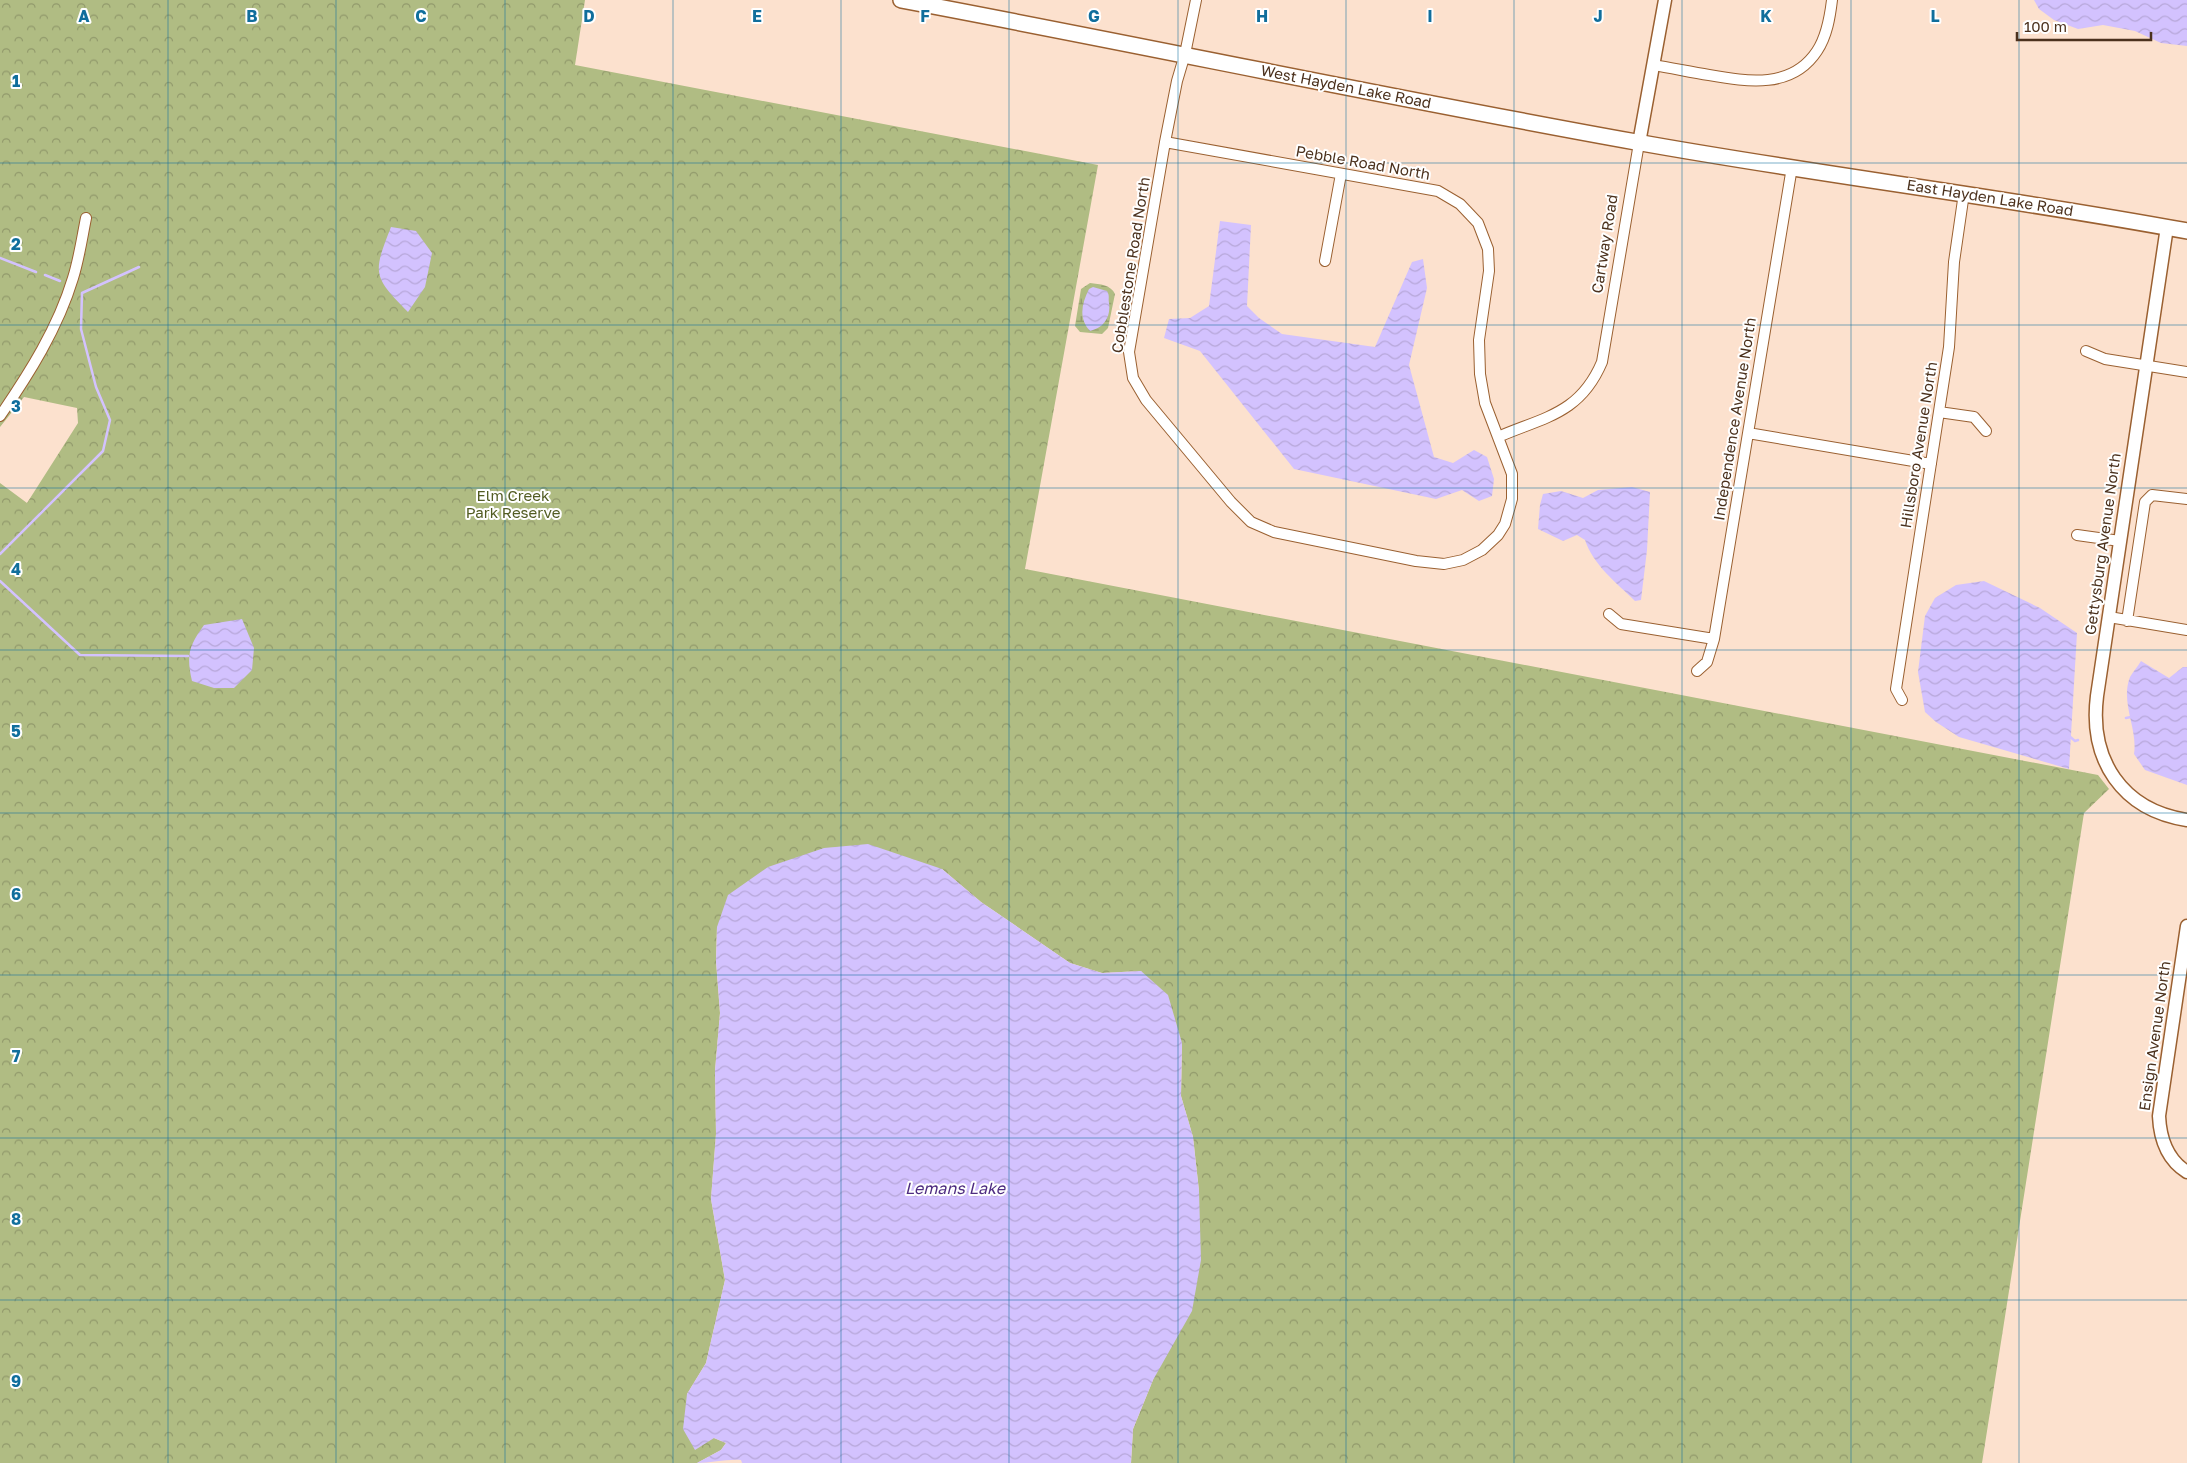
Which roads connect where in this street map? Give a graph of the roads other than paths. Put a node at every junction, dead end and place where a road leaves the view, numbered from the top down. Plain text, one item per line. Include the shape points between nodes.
1 (901, 0) edge
2 (1196, 0) edge
3 (1665, 0) edge
4 (1832, 0) edge
5 (1185, 54) junction
6 (1653, 65) junction
7 (1165, 142) junction
8 (1639, 143) junction
9 (1792, 167) junction
10 (1341, 174) junction
11 (1964, 193) junction
12 (86, 218) dead end
13 (2167, 227) junction
14 (2187, 231) edge
15 (1325, 261) dead end
16 (2086, 351) dead end
17 (2146, 365) junction
18 (2187, 372) edge
19 (1939, 412) junction
20 (0, 416) edge
21 (1986, 431) dead end
22 (1748, 433) junction
23 (1498, 437) junction
24 (1931, 464) junction
25 (2187, 499) edge
26 (2077, 535) dead end
27 (2120, 541) junction
28 (1609, 614) dead end
29 (2109, 617) junction
30 (2127, 620) junction
31 (2187, 630) edge
32 (1714, 639) junction
33 (1697, 671) dead end
34 (1902, 700) dead end
35 (2187, 820) edge
36 (2187, 926) edge
37 (2187, 1172) edge

1 - 5 main road, West Hayden Lake Road
2 - 5 street, Cobblestone Road North
3 - 6 street, Cartway Road
4 - 6 street via 1825,37 1817,52 1793,73 1777,80 1745,81
5 - 7 street, Cobblestone Road North
5 - 8 main road, West Hayden Lake Road
6 - 8 street, Cartway Road
7 - 10 street, Pebble Road North
7 - 23 street, Cobblestone Road North via 1129,352 1133,378 1146,400 1231,502 1252,522 1274,532 1416,561 1444,564 1463,560 1490,543 1509,512 1512,474
8 - 9 main road, West Hayden Lake Road
8 - 23 street, Cartway Road via 1602,362 1596,377 1576,401 1560,412
9 - 11 main road, East Hayden Lake Road
9 - 22 street, Independence Avenue North
10 - 15 street
10 - 23 street, Pebble Road North via 1438,191 1460,204 1478,223 1489,256 1479,340 1480,374 1485,403
11 - 13 main road, East Hayden Lake Road
11 - 19 street, Hillsboro Avenue North via 1954,262 1952,325
12 - 20 street via 74,276 62,309 38,356
13 - 14 main road, East Hayden Lake Road
13 - 17 street, Gettysburg Avenue North
16 - 17 street via 2105,359
17 - 18 street
17 - 27 street, Gettysburg Avenue North
19 - 21 street via 1974,417
19 - 24 street, Hillsboro Avenue North
22 - 24 street
22 - 32 street, Independence Avenue North
24 - 34 street, Hillsboro Avenue North via 1896,689
25 - 30 street via 2152,495 2145,502
26 - 27 street
27 - 29 street, Gettysburg Avenue North
28 - 32 street via 1621,624
29 - 30 street
29 - 35 street, Gettysburg Avenue North via 2095,713 2099,748 2115,779 2130,794 2158,812
30 - 31 street
32 - 33 street, Independence Avenue North via 1707,662
36 - 37 street, Ensign Avenue North via 2159,1116 2169,1156

